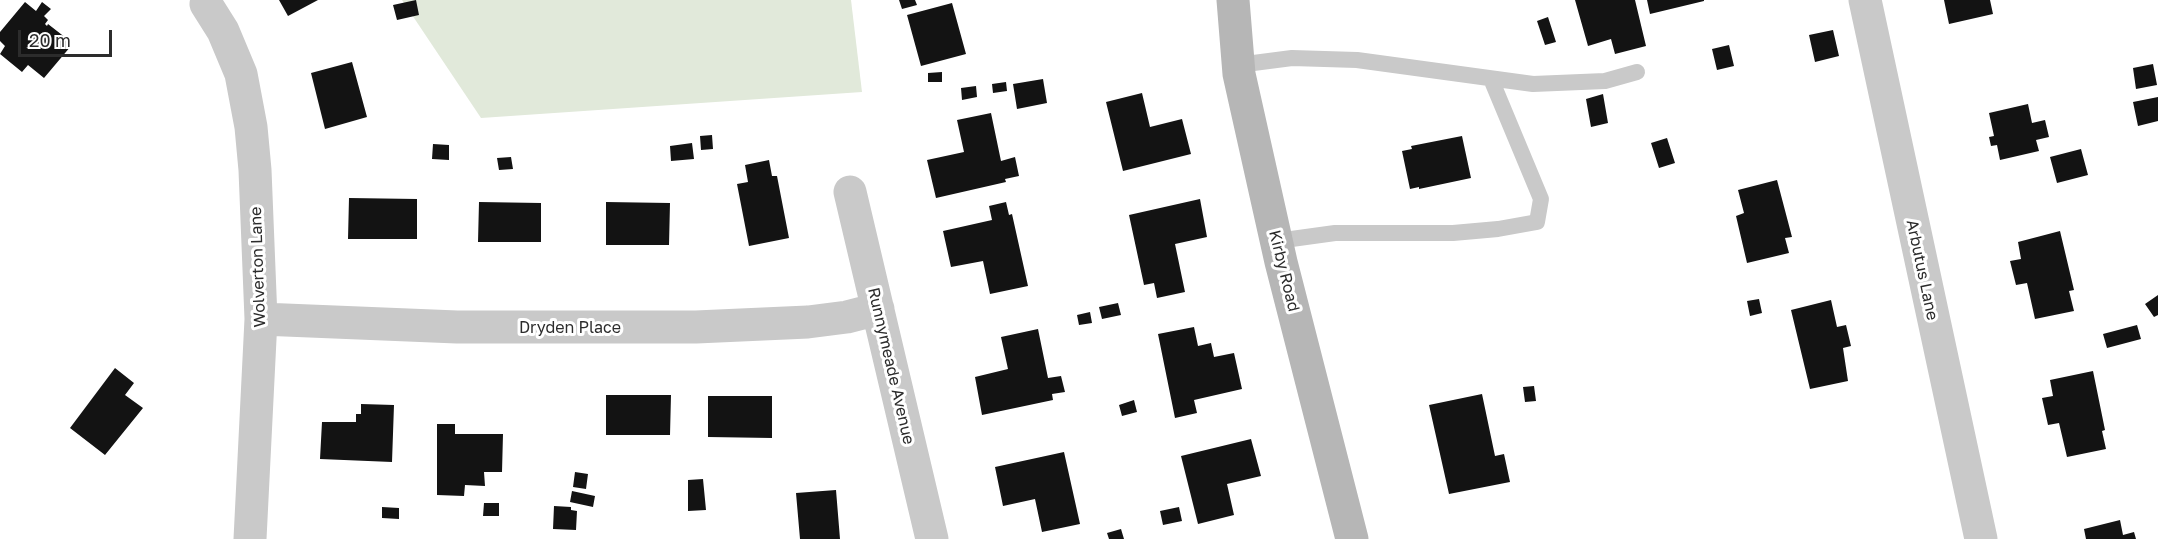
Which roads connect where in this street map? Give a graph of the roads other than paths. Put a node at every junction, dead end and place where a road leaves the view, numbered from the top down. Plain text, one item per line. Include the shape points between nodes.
1 (1233, 0) edge
2 (1865, 0) edge
3 (207, 4) dead end
4 (1238, 65) junction
5 (1637, 72) dead end
6 (1491, 79) junction
7 (850, 192) dead end
8 (1277, 241) junction
9 (878, 309) junction
10 (261, 319) junction
11 (250, 539) edge
12 (932, 539) edge
13 (1352, 539) edge
14 (1981, 539) edge

1 - 4 main road, Kirby Road
2 - 14 street, Arbutus Lane
3 - 10 street, Wolverton Lane via 241,75 251,127
4 - 6 lane via 1292,58 1356,60
4 - 8 main road, Kirby Road
5 - 6 lane via 1605,81 1533,84
6 - 8 lane via 1541,199 1537,222 1453,233 1335,233
7 - 9 street, Runnymeade Avenue
8 - 13 main road, Kirby Road
9 - 10 street, Dryden Place via 808,322 636,328 458,327
9 - 12 street, Runnymeade Avenue
10 - 11 street, Wolverton Lane

